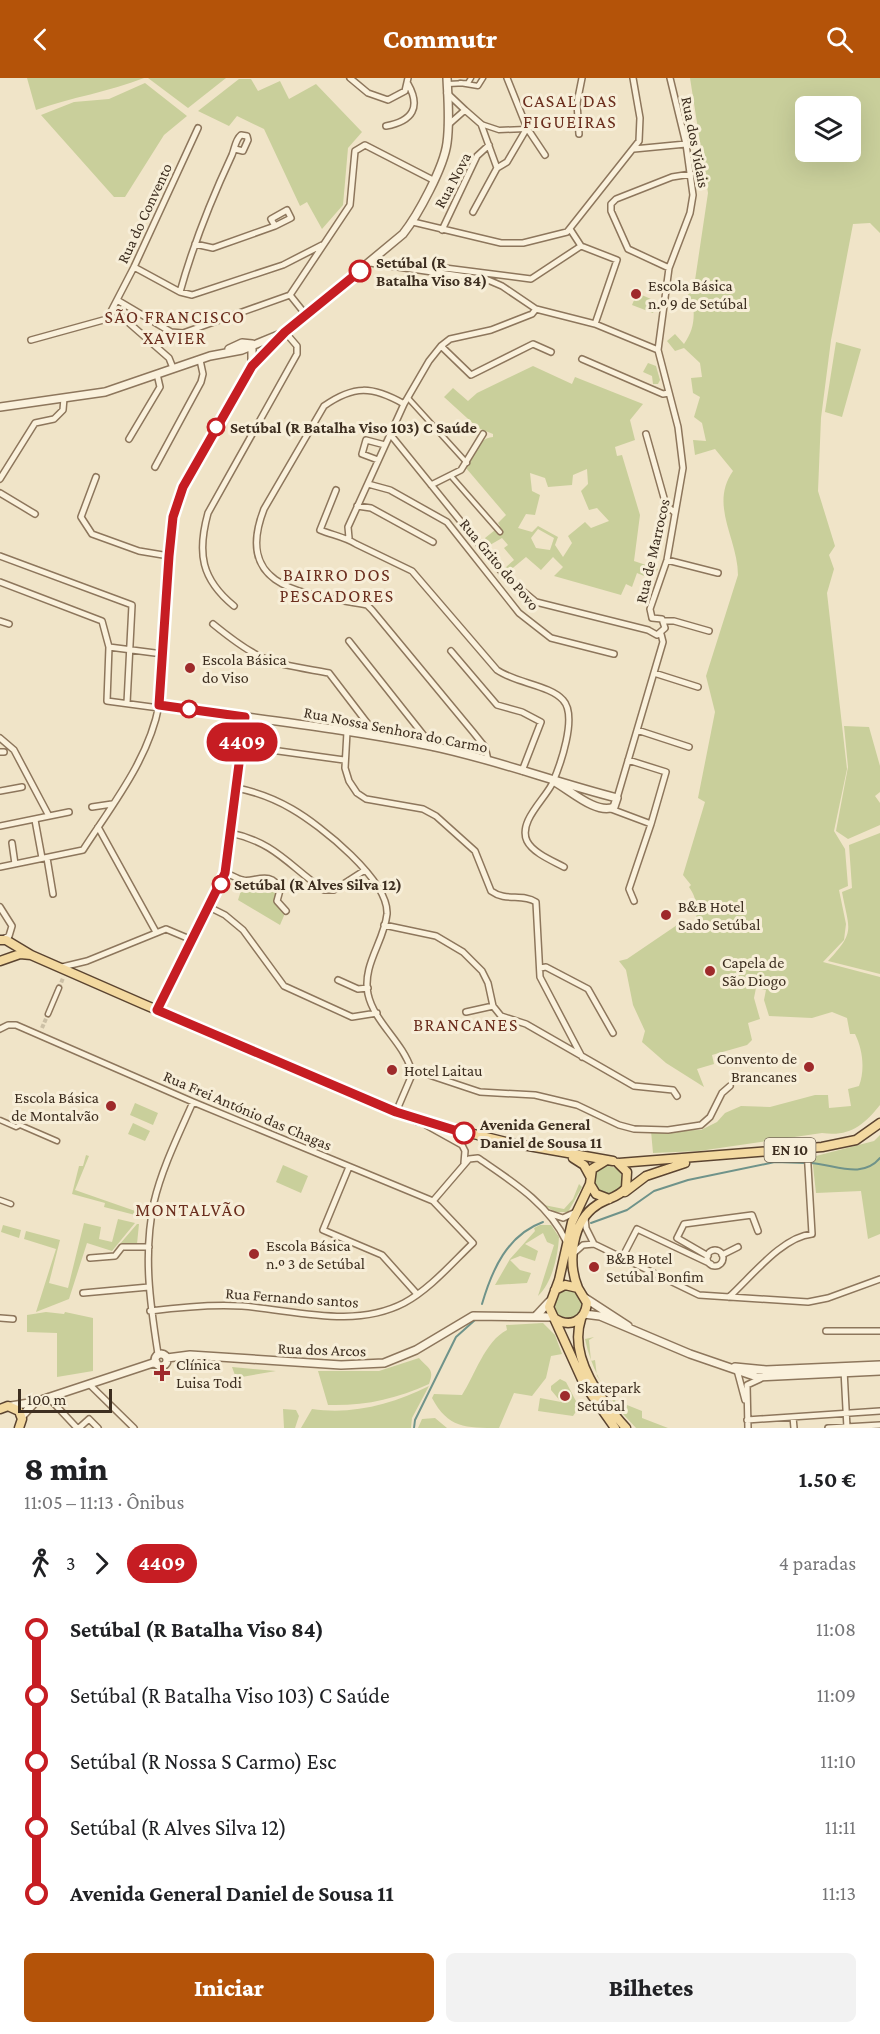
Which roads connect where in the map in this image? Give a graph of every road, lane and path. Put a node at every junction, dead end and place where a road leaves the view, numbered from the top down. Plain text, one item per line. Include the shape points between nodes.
1 (350, 78) edge
2 (471, 78) edge
3 (483, 78) edge
4 (507, 78) edge
5 (582, 78) edge
6 (633, 78) edge
7 (670, 78) edge
8 (408, 81) edge
9 (447, 81) edge
10 (460, 83) junction
11 (447, 93) junction
12 (465, 110) junction
13 (577, 118) junction
14 (481, 124) junction
15 (448, 125) junction
16 (386, 126) dead end
17 (198, 128) dead end
18 (527, 128) junction
19 (579, 134) dead end
20 (686, 144) junction
21 (489, 145) junction
22 (235, 149) dead end
23 (634, 149) junction
24 (545, 155) dead end
25 (497, 168) junction
26 (691, 174) junction
27 (433, 180) junction
28 (472, 212) dead end
29 (413, 222) junction
30 (274, 226) dead end
31 (570, 229) junction
32 (442, 230) junction
33 (195, 244) junction
34 (324, 244) junction
35 (581, 246) junction
36 (370, 263) junction
37 (134, 267) junction
38 (669, 268) junction
39 (436, 272) junction
40 (180, 292) junction
41 (290, 295) junction
42 (117, 300) junction
43 (112, 309) junction
44 (536, 309) junction
45 (306, 315) junction
46 (595, 324) junction
47 (285, 332) junction
48 (31, 340) dead end
49 (252, 344) junction
50 (441, 346) junction
51 (658, 350) junction
52 (551, 352) dead end
53 (261, 357) junction
54 (582, 359) dead end
55 (200, 360) junction
56 (252, 366) junction
57 (173, 368) junction
58 (157, 374) junction
59 (666, 382) junction
60 (650, 388) junction
61 (669, 393) junction
62 (64, 398) junction
63 (408, 398) junction
64 (404, 404) junction
65 (0, 407) edge
66 (390, 434) junction
67 (483, 434) dead end
68 (646, 434) dead end
69 (129, 439) dead end
70 (385, 445) junction
71 (378, 460) junction
72 (467, 464) junction
73 (155, 467) dead end
74 (451, 476) junction
75 (96, 477) dead end
76 (0, 479) edge
77 (368, 484) junction
78 (431, 485) junction
79 (336, 490) dead end
80 (0, 493) edge
81 (357, 506) junction
82 (675, 513) junction
83 (35, 514) dead end
84 (500, 532) dead end
85 (349, 538) junction
86 (433, 542) dead end
87 (0, 556) edge
88 (169, 556) junction
89 (667, 560) junction
90 (718, 573) dead end
91 (0, 582) edge
92 (234, 606) dead end
93 (652, 618) junction
94 (0, 621) edge
95 (664, 621) junction
96 (9, 624) dead end
97 (213, 624) dead end
98 (648, 630) junction
99 (709, 631) dead end
100 (661, 634) junction
101 (349, 641) dead end
102 (109, 647) junction
103 (131, 650) junction
104 (451, 651) dead end
105 (155, 653) dead end
106 (614, 654) dead end
107 (654, 673) junction
108 (698, 687) dead end
109 (127, 704) junction
110 (159, 706) junction
111 (245, 717) junction
112 (637, 730) junction
113 (347, 732) junction
114 (370, 735) junction
115 (0, 738) edge
116 (242, 747) junction
117 (433, 747) junction
118 (689, 747) dead end
119 (344, 760) junction
120 (488, 760) junction
121 (628, 760) junction
122 (522, 771) junction
123 (553, 781) junction
124 (22, 787) dead end
125 (237, 788) junction
126 (0, 791) edge
127 (596, 793) junction
128 (112, 804) junction
129 (590, 804) junction
130 (614, 804) junction
131 (92, 807) dead end
132 (69, 812) dead end
133 (49, 816) junction
134 (35, 820) junction
135 (651, 824) junction
136 (0, 826) edge
137 (98, 827) junction
138 (230, 833) junction
139 (12, 843) dead end
140 (44, 858) junction
141 (15, 864) junction
142 (0, 867) edge
143 (564, 867) dead end
144 (365, 870) junction
145 (225, 873) junction
146 (53, 894) dead end
147 (634, 901) dead end
148 (0, 907) edge
149 (209, 907) junction
150 (286, 910) dead end
151 (384, 925) junction
152 (156, 933) junction
153 (4, 940) edge
154 (192, 940) junction
155 (31, 955) junction
156 (4, 960) edge
157 (540, 968) junction
158 (64, 971) junction
159 (338, 980) dead end
160 (59, 988) tunnel mouth
161 (368, 988) junction
162 (493, 1006) junction
163 (157, 1010) junction
164 (466, 1012) dead end
165 (377, 1013) junction
166 (48, 1014) tunnel mouth
167 (0, 1029) edge
168 (613, 1033) dead end
169 (582, 1057) junction
170 (411, 1068) junction
171 (730, 1086) dead end
172 (677, 1096) dead end
173 (193, 1102) junction
174 (396, 1112) junction
175 (0, 1120) edge
176 (417, 1120) junction
177 (880, 1123) edge
178 (57, 1141) dead end
179 (807, 1149) junction
180 (561, 1153) junction
181 (694, 1159) junction
182 (616, 1162) junction
183 (463, 1165) junction
184 (349, 1167) junction
185 (590, 1180) junction
186 (622, 1194) junction
187 (609, 1199) junction
188 (0, 1200) edge
189 (433, 1201) junction
190 (11, 1204) dead end
191 (545, 1212) junction
192 (581, 1214) junction
193 (758, 1231) dead end
194 (468, 1237) joint
195 (567, 1242) junction
196 (594, 1244) junction
197 (149, 1247) junction
198 (738, 1247) dead end
199 (573, 1254) junction
200 (722, 1255) junction
201 (708, 1256) junction
202 (90, 1258) dead end
203 (622, 1258) junction
204 (711, 1264) junction
205 (880, 1279) edge
206 (149, 1287) junction
207 (578, 1288) junction
208 (555, 1290) junction
209 (83, 1293) dead end
210 (417, 1294) junction
211 (729, 1297) junction
212 (585, 1298) junction
213 (549, 1302) junction
214 (150, 1311) junction
215 (536, 1316) junction
216 (583, 1316) junction
217 (554, 1317) junction
218 (0, 1318) edge
219 (13, 1319) dead end
220 (630, 1328) junction
221 (826, 1331) dead end
222 (880, 1331) edge
223 (157, 1358) junction
224 (724, 1365) junction
225 (880, 1365) edge
226 (737, 1370) junction
227 (844, 1370) junction
228 (880, 1371) edge
229 (766, 1378) junction
230 (89, 1384) junction
231 (48, 1398) junction
232 (34, 1402) junction
233 (5, 1405) edge
234 (747, 1409) junction
235 (880, 1411) edge
236 (847, 1414) junction
237 (793, 1417) junction
238 (747, 1420) junction
239 (23, 1424) edge
240 (880, 1425) edge
241 (847, 1427) edge
242 (78, 1428) edge
243 (98, 1428) edge
244 (134, 1428) edge
245 (615, 1428) edge
246 (626, 1428) edge
247 (748, 1428) edge
248 (794, 1428) edge
249 (828, 1428) edge

1 - 8 street via 379,99 399,96
2 - 10 street via 468,83
3 - 10 street via 478,86
4 - 18 street
5 - 13 street
6 - 23 street via 640,132
7 - 20 street, Rua dos Vidais
8 - 16 street via 416,97 415,106 403,120
9 - 10 street
9 - 11 street
11 - 12 street
11 - 15 street
12 - 14 street
12 - 15 street
13 - 18 street
13 - 19 street
14 - 18 street via 499,130
14 - 21 street
15 - 27 street via 445,155
17 - 37 street, Rua do Convento
18 - 24 street
18 - 25 street via 507,162
20 - 23 street
20 - 26 street, Rua dos Vidais
21 - 25 street
21 - 32 street, Rua Nova via 477,156
22 - 33 street
23 - 31 street
25 - 28 street
26 - 38 street, Rua dos Vidais via 692,205
26 - 38 street via 672,177 611,204 628,249
27 - 29 street
27 - 34 street via 365,145 355,151 350,205
29 - 32 street
29 - 36 street
30 - 33 street via 213,248
31 - 32 street via 546,239 501,243
31 - 35 street
33 - 40 street
34 - 40 street via 283,266 207,292
34 - 41 street
35 - 39 street via 531,279 437,267
35 - 46 street via 617,260
36 - 39 street
36 - 45 street
37 - 40 street
37 - 42 street, Rua do Convento
38 - 51 street, Rua dos Vidais
39 - 44 street via 496,283
41 - 42 street via 183,333 171,332
41 - 45 street
42 - 43 street, Rua do Convento
43 - 48 street, Rua do Convento via 106,319
43 - 57 street via 169,358
44 - 46 street
44 - 50 street via 491,330 450,339
45 - 47 street
46 - 51 street
47 - 49 street
47 - 53 street
47 - 92 street via 297,346 297,354 208,513 202,535 208,575 217,592
49 - 53 street via 258,347
49 - 55 street
49 - 56 street
50 - 52 street via 471,375 533,344
50 - 63 street
51 - 59 street, Rua de Marrocos
53 - 56 street
54 - 60 street
55 - 57 street
55 - 73 street via 201,382
56 - 88 street via 183,487 173,517
57 - 58 street
58 - 62 street via 105,392
58 - 69 street via 160,387
59 - 60 street
59 - 61 street, Rua de Marrocos
60 - 61 street
61 - 82 street, Rua de Marrocos via 682,458
62 - 65 street
62 - 76 street via 63,410 54,419 34,423
63 - 64 street
63 - 72 street
64 - 66 street
64 - 120 street via 371,390 339,395 324,406 264,509 255,545 259,560 272,578 284,586 367,605 485,747
66 - 70 street
66 - 78 street
67 - 72 street
68 - 82 street via 666,505
70 - 71 street
70 - 71 street via 366,440 362,454
71 - 77 street
72 - 74 street
74 - 78 street
74 - 84 street
75 - 88 street via 81,517 92,534 139,551
77 - 81 street
77 - 106 street, Rua Grito do Povo via 390,490 447,522 519,613 551,638
78 - 98 street via 524,594 536,602
79 - 85 street via 320,530
80 - 83 street
81 - 85 street via 347,530
81 - 86 street via 371,508
82 - 89 street, Rua de Marrocos
85 - 123 street via 412,571 497,670 563,700 570,723
87 - 103 street via 132,605
88 - 110 street
89 - 90 street
89 - 93 street, Rua de Marrocos via 650,609
91 - 102 street via 102,621
93 - 95 street
93 - 98 street
94 - 96 street
95 - 99 street
95 - 100 street
97 - 114 street via 254,656 280,666 330,675 368,724
98 - 100 street via 654,635
100 - 107 street via 663,642
101 - 117 street
102 - 103 street
102 - 109 street via 107,701
103 - 105 street
103 - 109 street
104 - 122 street via 497,705 541,722
107 - 108 street
107 - 112 street
109 - 110 street
110 - 111 street, Rua Nossa Senhora do Carmo
110 - 128 street via 146,750
111 - 113 street, Rua Nossa Senhora do Carmo
111 - 116 street
112 - 118 street
112 - 121 street
113 - 114 street, Rua Nossa Senhora do Carmo
113 - 119 street
114 - 117 street, Rua Nossa Senhora do Carmo
115 - 133 street via 14,750
116 - 119 street
116 - 125 street
117 - 120 street, Rua Nossa Senhora do Carmo
119 - 157 street via 349,781 362,796 430,812 475,851 489,888 506,898 529,898 536,902
120 - 122 street, Rua Nossa Senhora do Carmo
121 - 130 street
121 - 135 street via 666,772
122 - 123 street, Rua Nossa Senhora do Carmo
123 - 127 street
123 - 129 street
123 - 143 street via 528,820 526,840
124 - 126 street
125 - 138 street
125 - 144 street via 272,799 303,816
127 - 129 street
127 - 130 street
128 - 131 street
128 - 137 street
129 - 130 street
130 - 135 street via 621,812
132 - 133 street
133 - 134 street
134 - 136 street
134 - 140 street
135 - 147 street via 629,888
137 - 140 street via 83,850
137 - 152 street
138 - 144 street via 251,838 284,857 324,890 334,890
138 - 145 street
139 - 141 street
140 - 141 street
140 - 146 street
141 - 142 street
144 - 151 street via 384,896
145 - 149 street
145 - 150 street via 244,881 261,877 276,884 280,890 277,901
148 - 153 street via 12,927
149 - 154 street
149 - 165 street via 243,930 284,986 352,1017
151 - 161 street via 370,967
151 - 162 street via 436,936 463,951 482,971
152 - 154 street via 166,929
152 - 158 street
153 - 155 main road
153 - 156 main road via 14,950
154 - 163 street
155 - 156 main road
155 - 158 main road
157 - 168 street via 546,967 588,989
157 - 169 street via 542,983
158 - 163 main road
159 - 161 street via 358,989
160 - 166 street
161 - 165 street
162 - 164 street
162 - 169 street via 501,1016 526,1024
163 - 174 main road
165 - 170 street
167 - 173 street, Rua Frei António das Chagas via 16,1025 41,1032
169 - 172 street via 634,1086 673,1090
170 - 171 street via 480,1092 535,1095 577,1106 634,1129 669,1130 701,1125
170 - 174 street
173 - 184 street, Rua Frei António das Chagas
173 - 197 street via 158,1191
174 - 176 main road
175 - 178 street
176 - 180 main road
176 - 183 street via 462,1145
177 - 179 main road, EN 10 via 856,1140
179 - 181 main road, EN 10
179 - 211 street via 812,1234 782,1245
180 - 182 main road
180 - 185 main road via 577,1159
181 - 182 main road, EN 10
181 - 186 main road, EN 10 via 646,1176
182 - 185 main road, EN 10 via 601,1162 592,1169
182 - 186 main road via 628,1176
183 - 189 street
183 - 191 street via 478,1158 518,1185
184 - 189 street, Rua Frei António das Chagas
184 - 210 street via 323,1230 382,1255
185 - 187 main road via 596,1194
185 - 192 main road
186 - 187 main road, EN 10
187 - 192 main road, EN 10
188 - 190 street
189 - 194 street, Rua Frei António das Chagas
191 - 192 street via 563,1218
191 - 195 street
192 - 195 main road
192 - 196 street
192 - 199 main road
193 - 201 street via 752,1215 684,1224 677,1238
194 - 210 street, Rua Fernando santos via 473,1243
195 - 208 main road
196 - 199 street via 579,1246
196 - 203 street
197 - 202 street via 122,1247 115,1256
197 - 206 street
198 - 200 street
199 - 207 main road via 571,1270
200 - 201 street via 714,1250
200 - 204 street via 720,1264
201 - 204 street
203 - 204 street via 637,1229
203 - 211 street via 693,1294
205 - 211 street via 808,1302
206 - 209 street
206 - 214 street
207 - 208 main road via 566,1285
207 - 212 main road
208 - 213 main road
210 - 214 street, Rua Fernando santos via 393,1308 352,1316 243,1306
212 - 216 main road
212 - 220 street
213 - 215 street
213 - 217 main road
214 - 223 street
215 - 217 street, Rua dos Arcos
215 - 223 street, Rua dos Arcos via 473,1316 416,1350 384,1363 341,1365 190,1355 167,1358 163,1365
216 - 217 main road via 566,1324
216 - 220 street via 600,1316
216 - 246 main road via 578,1339 589,1375
217 - 245 main road via 584,1384
218 - 219 street
220 - 224 street
221 - 222 street
223 - 230 street
224 - 226 street
224 - 227 street via 766,1370
225 - 227 street
226 - 229 street
226 - 234 street
227 - 228 street
227 - 229 street
227 - 236 street
229 - 234 street via 748,1383
230 - 231 street
230 - 244 street
231 - 232 street
231 - 242 street
232 - 233 street
232 - 239 street
233 - 239 main road via 17,1408
234 - 238 street
235 - 236 street
236 - 237 street
236 - 241 street
237 - 238 street
237 - 248 street
238 - 247 street
240 - 241 street
241 - 249 street
242 - 243 street via 89,1419

